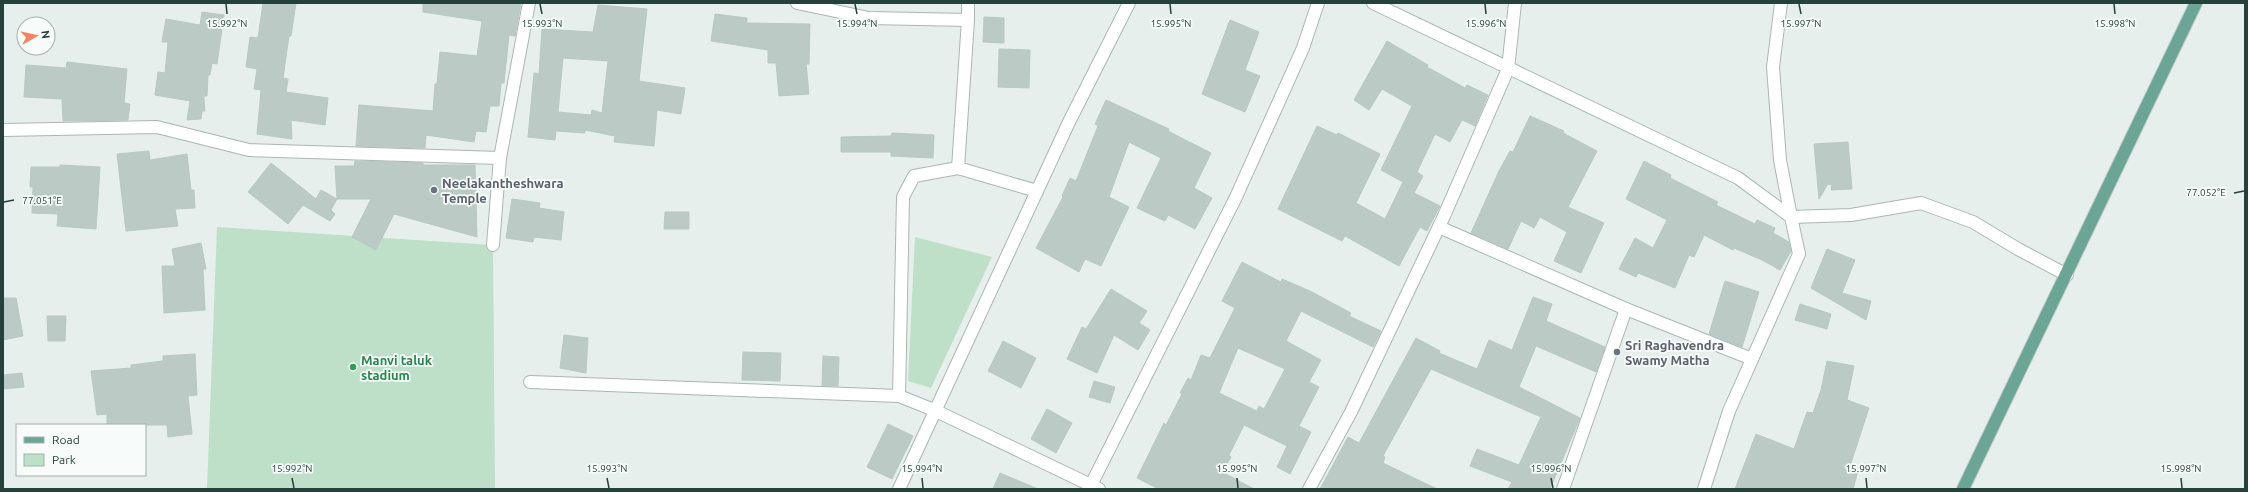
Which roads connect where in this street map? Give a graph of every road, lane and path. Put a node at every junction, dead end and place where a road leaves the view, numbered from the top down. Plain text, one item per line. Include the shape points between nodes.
1 (528, 3) edge
2 (797, 3) edge
3 (968, 3) edge
4 (1129, 3) edge
5 (1318, 3) edge
6 (1374, 3) edge
7 (1515, 3) edge
8 (1781, 3) edge
9 (2196, 3) edge
10 (968, 20) junction
11 (1508, 68) junction
12 (3, 130) edge
13 (500, 158) junction
14 (958, 168) junction
15 (1037, 191) junction
16 (1791, 217) junction
17 (1439, 227) junction
18 (494, 245) dead end
19 (2067, 275) junction
20 (1626, 308) junction
21 (1752, 359) junction
22 (530, 382) dead end
23 (899, 396) junction
24 (934, 410) junction
25 (1093, 488) edge
26 (899, 489) edge
27 (1309, 489) edge
28 (1563, 489) edge
29 (1704, 489) edge
30 (1963, 489) edge

1 - 13 street
2 - 10 street via 869,18
3 - 10 street
4 - 15 street
5 - 25 street via 1303,48 1236,196
6 - 11 street
7 - 11 street
8 - 16 street via 1774,66 1780,160
9 - 19 main road
10 - 14 street
11 - 16 street via 1738,178
11 - 17 street
12 - 13 street via 157,127 248,150
13 - 18 street
14 - 15 street
14 - 23 street via 914,176 903,197
15 - 24 street
16 - 19 street via 1851,215 1921,203 1973,222 2018,250
16 - 21 street via 1799,254
17 - 20 street
17 - 27 street via 1351,412
19 - 30 main road
20 - 21 street
20 - 28 street
21 - 29 street via 1729,411
22 - 23 street
23 - 24 street
24 - 25 street
24 - 26 street

